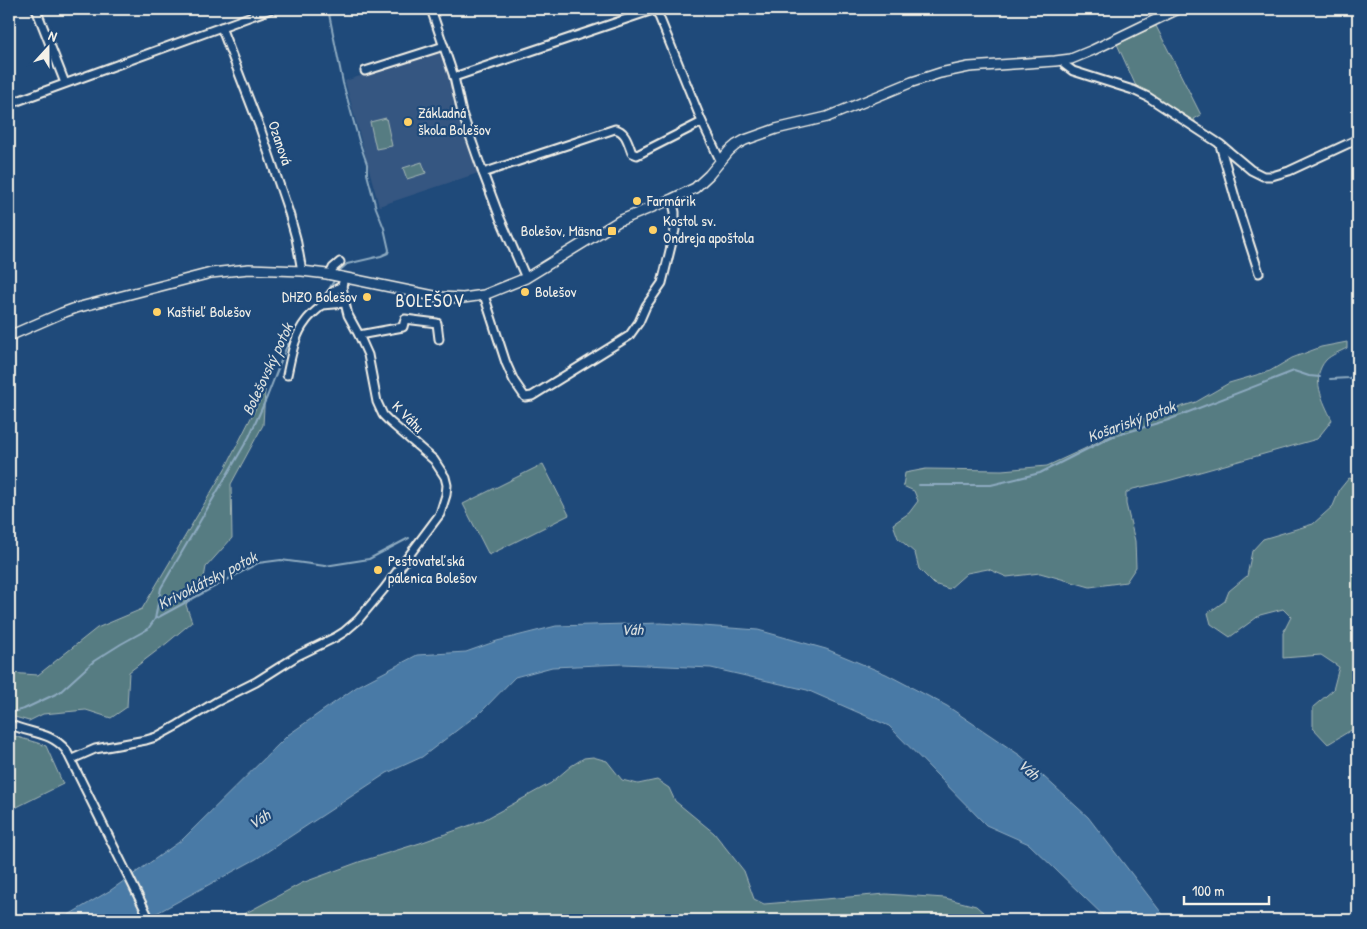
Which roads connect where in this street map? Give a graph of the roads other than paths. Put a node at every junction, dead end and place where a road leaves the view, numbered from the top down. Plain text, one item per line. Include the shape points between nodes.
1 (36, 9) edge
2 (271, 9) edge
3 (431, 9) edge
4 (656, 9) edge
5 (1178, 9) edge
6 (221, 27) junction
7 (444, 46) junction
8 (1063, 60) junction
9 (365, 71) dead end
10 (454, 77) junction
11 (65, 83) junction
12 (9, 104) edge
13 (702, 122) junction
14 (1358, 139) edge
15 (1220, 144) junction
16 (720, 160) junction
17 (482, 173) junction
18 (672, 199) junction
19 (340, 262) dead end
20 (302, 271) junction
21 (1260, 273) dead end
22 (338, 278) junction
23 (526, 278) junction
24 (484, 295) junction
25 (345, 303) junction
26 (323, 305) junction
27 (359, 335) junction
28 (9, 336) edge
29 (439, 339) dead end
30 (287, 375) dead end
31 (9, 724) edge
32 (72, 759) junction
33 (150, 920) edge

1 - 11 street
2 - 6 street
3 - 7 street
4 - 10 street
4 - 13 street
5 - 8 main road via 1093,50
6 - 11 street
6 - 20 street, Ozanová via 260,128 296,238
7 - 9 street
7 - 10 street
8 - 15 street via 1073,71 1141,94
8 - 16 main road via 969,67 926,77 834,114 745,140
10 - 17 street
11 - 12 street
13 - 16 street
13 - 17 street via 637,155 632,153 624,132 615,129
14 - 15 street via 1272,176 1251,170
15 - 21 street
16 - 18 main road via 695,188
17 - 23 street
18 - 23 main road via 619,221
18 - 24 street via 675,230 662,282 639,322 629,336 532,396 525,397 514,381
19 - 22 street via 333,268
20 - 22 main road
20 - 28 main road via 249,269 211,273 76,308
22 - 24 main road via 439,297
22 - 25 street, K Váhu
22 - 26 street
23 - 24 main road
25 - 26 street
25 - 27 street, K Váhu
26 - 30 street via 302,326 293,346
27 - 29 street via 403,327 405,319 437,323
27 - 32 street, K Váhu via 370,361 377,402 383,415 434,460 445,477 447,485 440,514 358,620 344,632 156,737 95,749
31 - 32 street via 47,735 62,745
32 - 33 street

